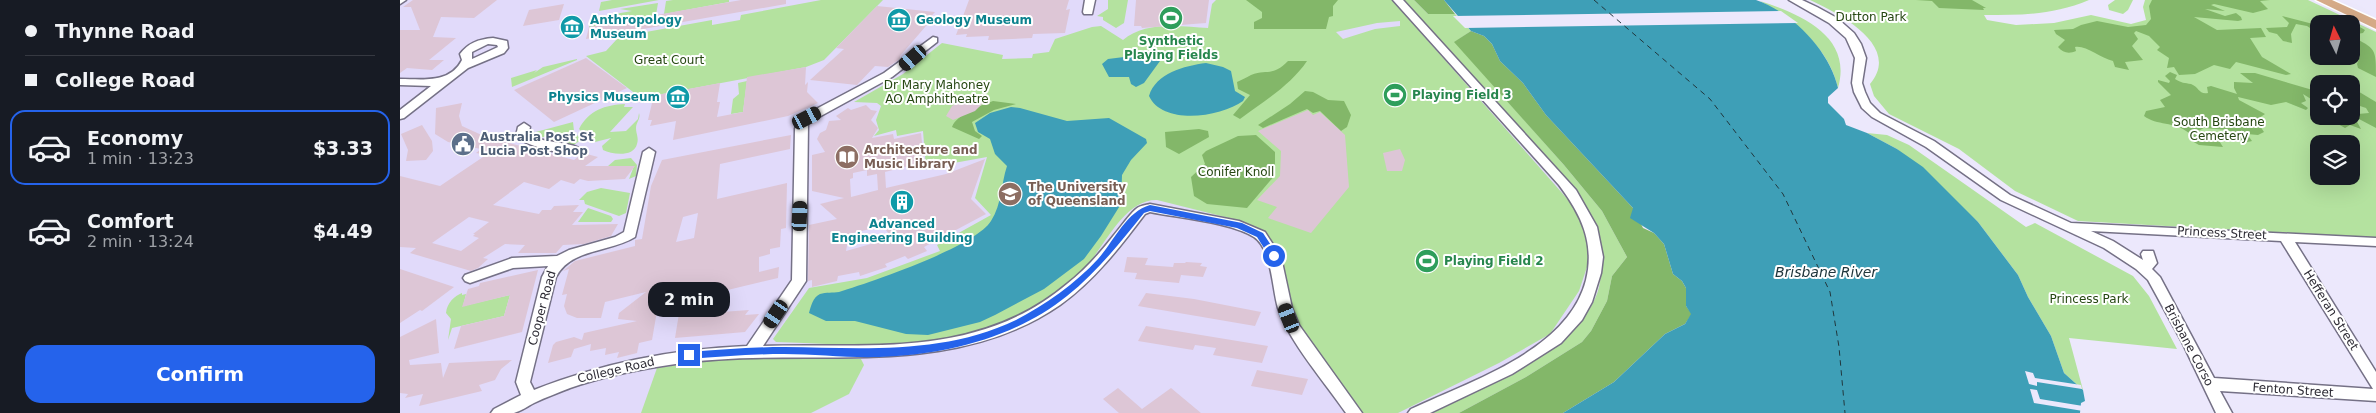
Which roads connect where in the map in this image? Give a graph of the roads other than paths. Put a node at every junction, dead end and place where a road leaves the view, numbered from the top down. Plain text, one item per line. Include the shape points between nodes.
1 (1090, 0) edge
2 (1398, 0) edge
3 (1794, 0) edge
4 (2322, 0) edge
5 (2337, 0) edge
6 (1088, 12) dead end
7 (2376, 18) edge
8 (2376, 25) edge
9 (933, 40) dead end
10 (464, 66) dead end
11 (400, 82) edge
12 (441, 83) junction
13 (400, 116) edge
14 (524, 127) dead end
15 (574, 149) dead end
16 (649, 152) dead end
17 (2068, 228) junction
18 (2138, 229) junction
19 (2285, 237) junction
20 (2376, 242) edge
21 (2119, 250) junction
22 (2148, 254) dead end
23 (558, 260) junction
24 (2149, 272) junction
25 (470, 278) dead end
26 (752, 351) junction
27 (2210, 384) junction
28 (2376, 384) edge
29 (2376, 395) edge
30 (529, 397) junction
31 (499, 413) edge
32 (1354, 413) edge
33 (1416, 413) edge
34 (2224, 413) edge

1 - 6 street
2 - 33 street via 1582,206 1592,228 1597,255 1594,281 1581,308 1556,339 1520,362
3 - 17 street via 1834,23 1858,46 1861,61 1857,84 1866,106 1875,114 1930,144 1995,191
4 - 8 main road
5 - 7 main road
9 - 26 street via 884,79 803,122 799,280
10 - 12 street
11 - 12 street
12 - 13 street
14 - 15 street via 522,136 527,140
16 - 23 street, Cooper Road via 630,234 617,242
17 - 18 street, Princess Street
17 - 21 street
18 - 19 street, Princess Street
18 - 21 street via 2125,235
19 - 20 street, Princess Street
19 - 28 street, Hefferan Street
21 - 24 street
22 - 24 street
23 - 25 street via 512,263
23 - 30 street, Cooper Road via 549,277 523,382
24 - 27 street, Brisbane Corso
26 - 30 street, College Road via 645,362 572,380
26 - 32 street, College Road via 902,352 970,340 998,331 1041,310 1084,278 1101,262 1141,211 1150,208 1230,223 1260,235 1274,256 1285,308 1293,328
27 - 29 street, Fenton Street
27 - 34 street, Brisbane Corso
30 - 31 street, College Road

